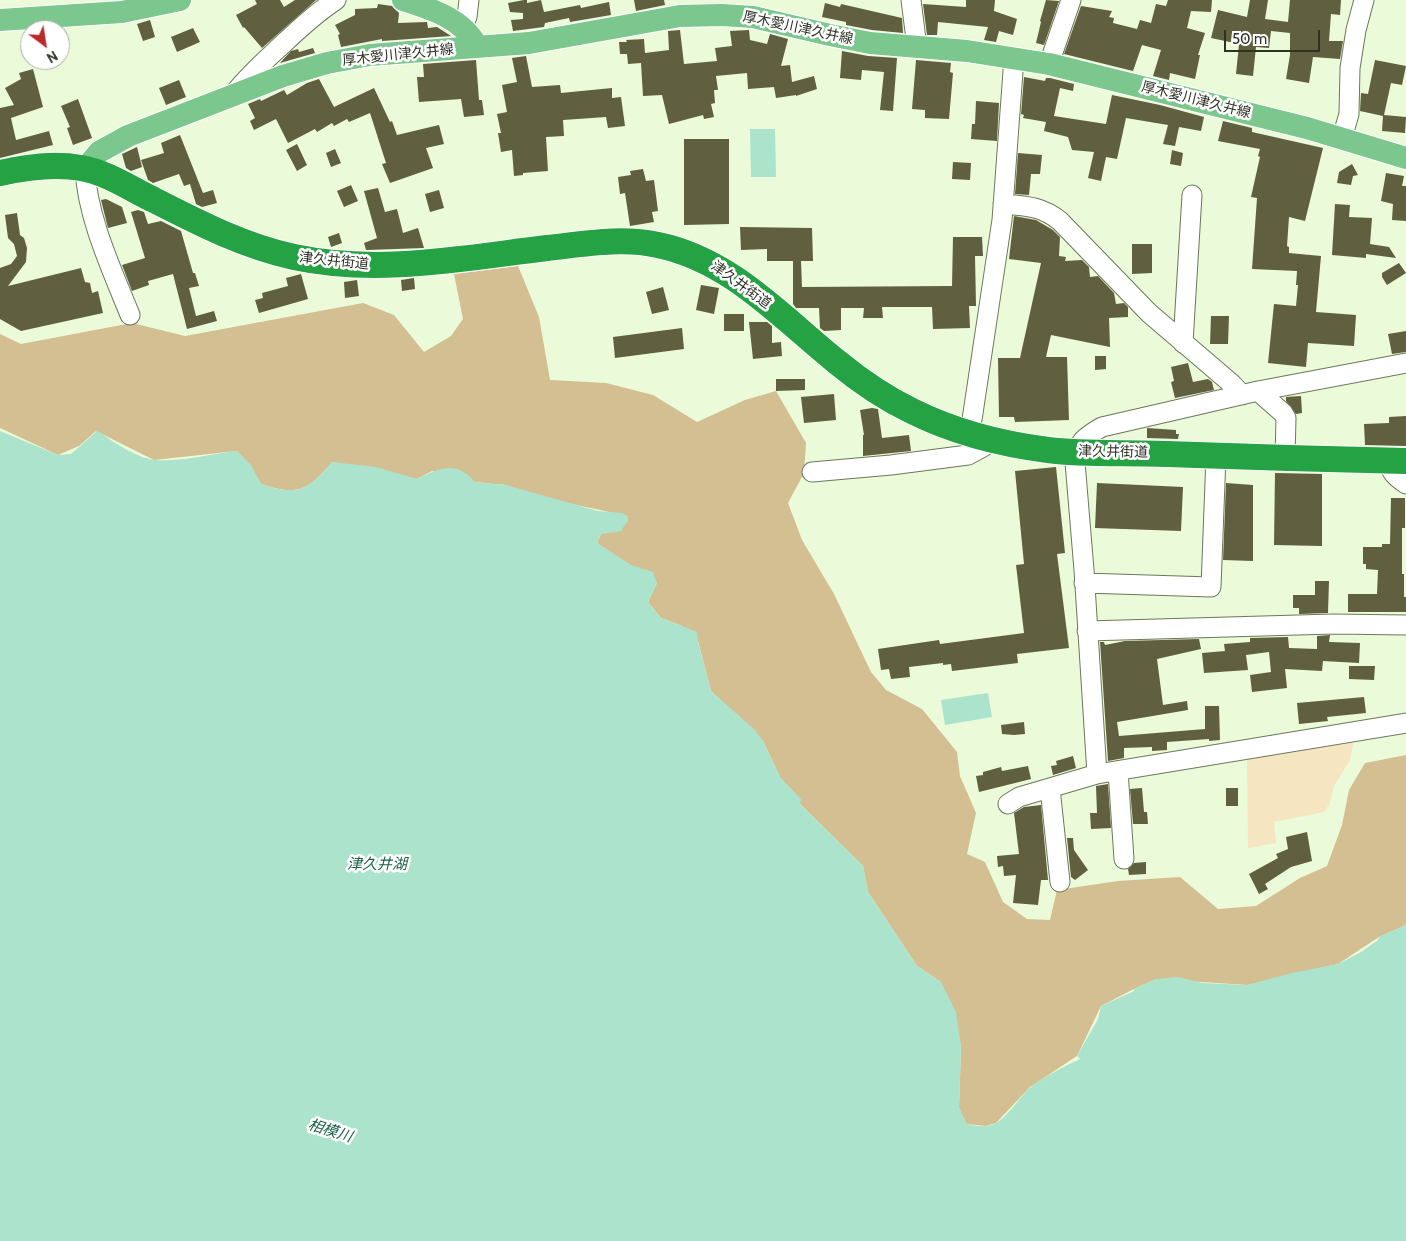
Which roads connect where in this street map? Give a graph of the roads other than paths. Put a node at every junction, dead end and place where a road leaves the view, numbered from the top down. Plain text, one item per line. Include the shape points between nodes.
1 (180, 0) edge
2 (336, 0) edge
3 (403, 0) edge
4 (469, 0) edge
5 (911, 0) edge
6 (1071, 0) edge
7 (1364, 0) edge
8 (696, 7) edge
9 (0, 20) edge
10 (461, 27) junction
11 (477, 46) junction
12 (917, 47) junction
13 (1014, 58) junction
14 (1049, 64) junction
15 (234, 95) junction
16 (1342, 138) junction
17 (1406, 158) edge
18 (85, 169) junction
19 (0, 173) edge
20 (1192, 194) dead end
21 (1003, 204) junction
22 (130, 315) dead end
23 (1183, 342) junction
24 (1406, 363) edge
25 (1250, 393) junction
26 (981, 436) junction
27 (1076, 452) junction
28 (1216, 456) junction
29 (1284, 458) junction
30 (1397, 461) edge
31 (812, 472) dead end
32 (1406, 484) edge
33 (1084, 583) junction
34 (1406, 625) edge
35 (1087, 632) junction
36 (1406, 723) edge
37 (1118, 771) junction
38 (1097, 774) junction
39 (1050, 788) junction
40 (1008, 804) dead end
41 (1124, 859) dead end
42 (1060, 882) dead end

1 - 9 main road via 122,12
2 - 15 street via 243,81
3 - 10 main road via 448,16
4 - 10 street via 467,17
5 - 12 street
6 - 14 street
7 - 16 street via 1356,30 1350,68 1349,114
8 - 11 main road, 厚木愛川津久井線 via 680,16 543,41
8 - 12 main road, 厚木愛川津久井線 via 847,39
10 - 11 main road
11 - 15 main road, 厚木愛川津久井線 via 370,55 326,63
12 - 13 main road, 厚木愛川津久井線
13 - 14 main road, 厚木愛川津久井線
13 - 21 street
14 - 16 main road, 厚木愛川津久井線
15 - 18 main road, 厚木愛川津久井線 via 120,139 99,152
16 - 17 main road, 厚木愛川津久井線
18 - 19 highway, 津久井街道 via 45,166
18 - 22 street via 89,197 108,259
18 - 26 highway, 津久井街道 via 251,245 321,262 409,264 614,241 643,242 678,250 708,261 735,278 871,388 919,414
20 - 23 street via 1184,221 1194,279
21 - 23 street via 1036,207 1070,229 1149,313
21 - 26 street
23 - 25 street via 1232,384
24 - 25 street
25 - 27 street via 1102,427 1081,442
25 - 29 street via 1286,418
26 - 27 highway, 津久井街道
26 - 31 street via 983,447 968,455
27 - 28 highway, 津久井街道
27 - 33 street
28 - 29 highway, 津久井街道
28 - 33 street via 1211,587
29 - 30 highway, 津久井街道
30 - 32 street via 1390,471
33 - 35 street
34 - 35 street via 1333,624
35 - 38 street
36 - 37 street
37 - 38 street
37 - 41 street
38 - 39 street
39 - 40 street via 1019,797
39 - 42 street

